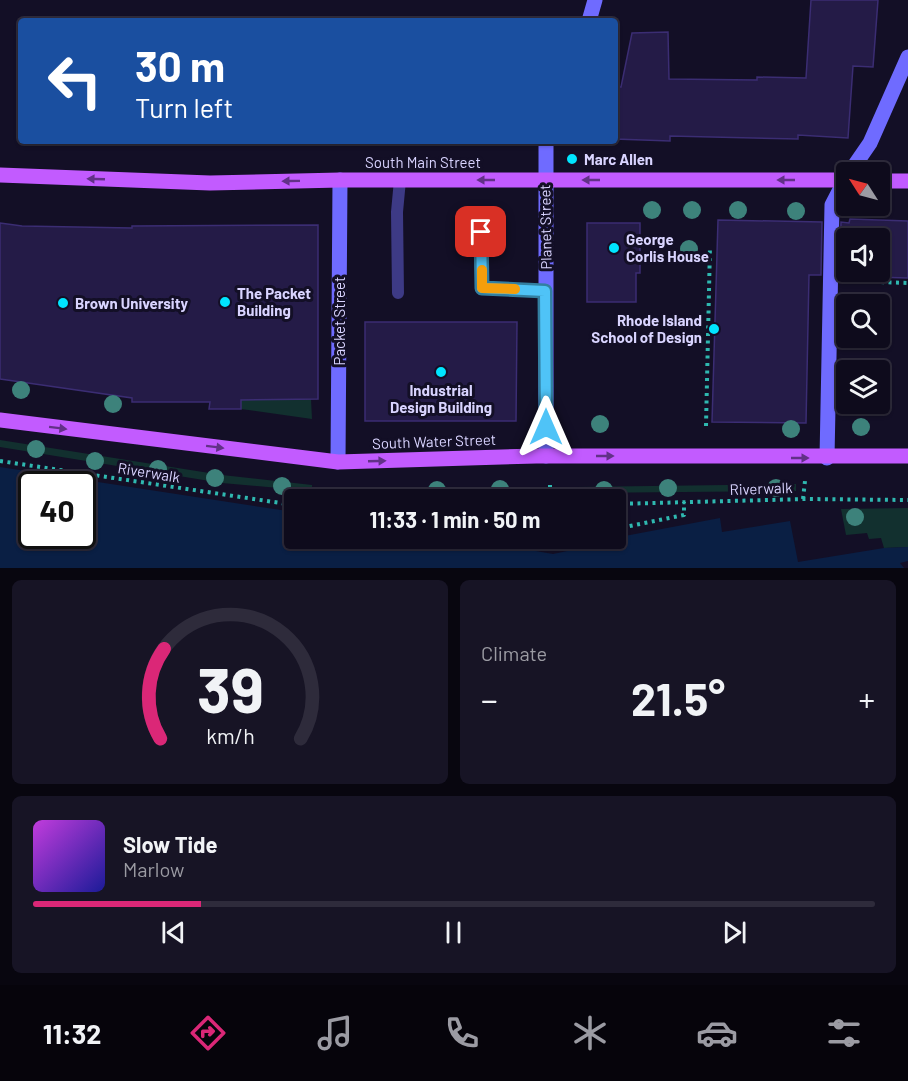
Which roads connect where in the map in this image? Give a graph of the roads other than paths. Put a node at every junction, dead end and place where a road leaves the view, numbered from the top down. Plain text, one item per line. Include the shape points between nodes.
1 (596, 0) edge
2 (589, 18) edge
3 (908, 57) edge
4 (546, 144) edge
5 (857, 162) edge
6 (0, 175) edge
7 (836, 177) edge
8 (340, 180) junction
9 (400, 180) junction
10 (544, 180) junction
11 (890, 181) edge
12 (908, 181) edge
13 (836, 198) edge
14 (481, 232) dead end
15 (545, 291) junction
16 (398, 293) dead end
17 (0, 420) edge
18 (546, 456) junction
19 (908, 456) edge
20 (827, 458) junction
21 (338, 462) junction

1 - 2 street
3 - 5 street via 870,143
4 - 10 street, Planet Street
8 -> 6 main road, South Main Street via 210,183
7 -> 10 main road, South Main Street
8 - 9 main road, South Main Street
8 - 21 street, Packet Street
10 -> 9 main road, South Main Street
9 - 16 lane
10 - 15 street, Planet Street
11 - 12 main road
13 - 20 street via 832,206
14 - 15 lane via 482,288
15 - 18 street, Planet Street
17 -> 21 main road, South Water Street
18 -> 20 main road, South Water Street
21 -> 18 main road, South Water Street
19 - 20 main road, South Water Street

